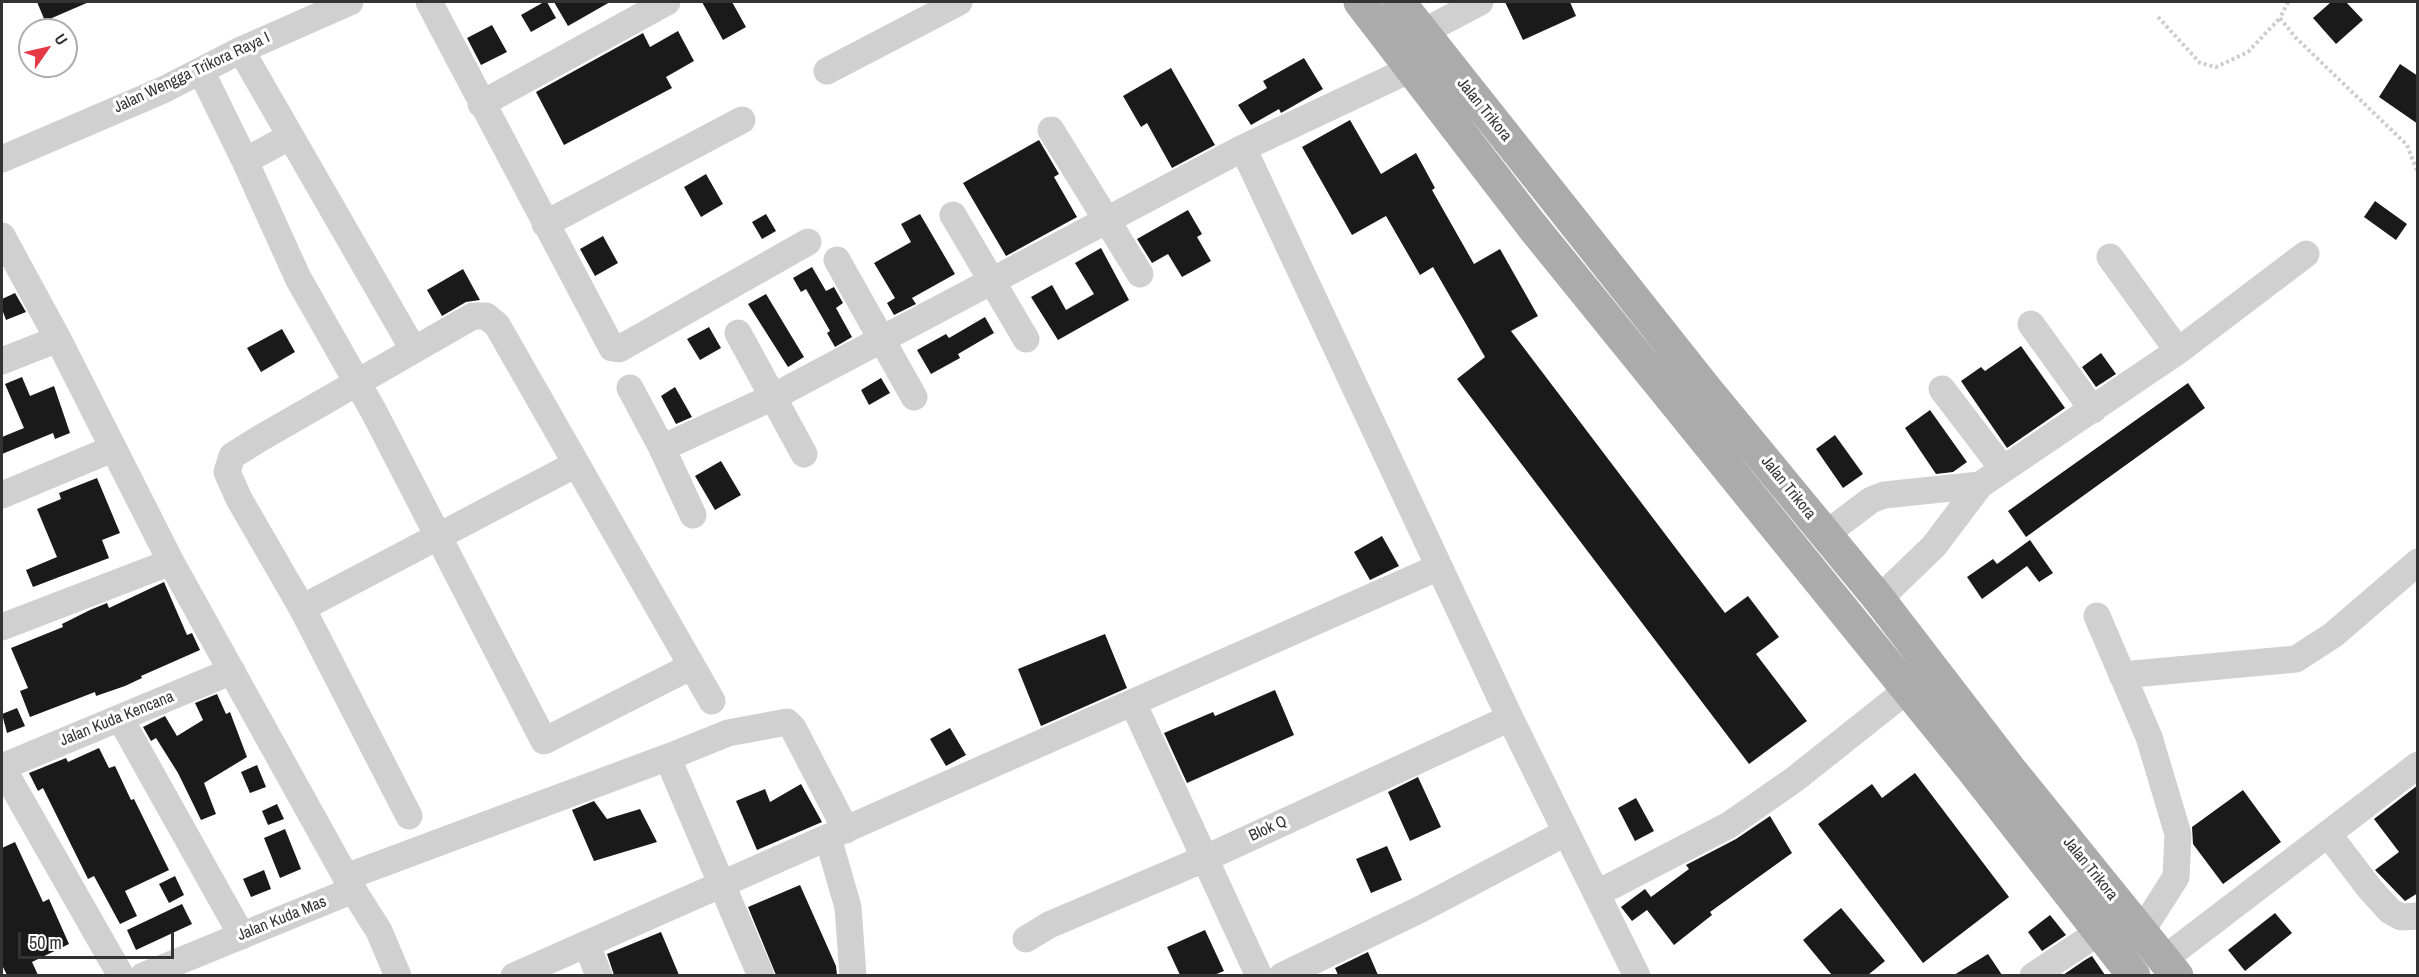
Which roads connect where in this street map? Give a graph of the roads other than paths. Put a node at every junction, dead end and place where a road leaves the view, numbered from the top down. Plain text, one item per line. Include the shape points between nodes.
1 (350, 2) edge
2 (429, 2) edge
3 (667, 2) edge
4 (959, 2) edge
5 (1360, 2) edge
6 (1399, 2) edge
7 (1480, 2) edge
8 (1423, 32) junction
9 (242, 50) junction
10 (1411, 69) junction
11 (201, 71) junction
12 (827, 71) dead end
13 (481, 104) junction
14 (742, 120) dead end
15 (1051, 130) dead end
16 (289, 137) junction
17 (1242, 148) junction
18 (2, 159) edge
19 (245, 161) junction
20 (953, 215) dead end
21 (1107, 220) junction
22 (545, 224) junction
23 (2, 236) edge
24 (808, 242) dead end
25 (2306, 254) dead end
26 (2110, 257) dead end
27 (837, 260) dead end
28 (1140, 274) dead end
29 (990, 282) junction
30 (2031, 324) dead end
31 (738, 333) dead end
32 (58, 339) junction
33 (883, 339) junction
34 (1026, 339) dead end
35 (413, 349) junction
36 (2178, 351) junction
37 (2, 361) edge
38 (358, 382) junction
39 (630, 388) dead end
40 (1942, 389) dead end
41 (914, 397) dead end
42 (771, 398) junction
43 (2093, 410) junction
44 (1748, 439) junction
45 (112, 448) junction
46 (662, 448) junction
47 (804, 454) dead end
48 (576, 464) junction
49 (1727, 466) junction
50 (2003, 469) junction
51 (1980, 485) junction
52 (2, 495) edge
53 (1797, 498) junction
54 (693, 515) dead end
55 (1773, 525) junction
56 (1826, 534) junction
57 (439, 537) junction
58 (171, 562) junction
59 (2418, 562) edge
60 (1439, 567) junction
61 (1880, 599) junction
62 (302, 608) junction
63 (2097, 616) dead end
64 (2, 627) edge
65 (692, 666) junction
66 (232, 672) junction
67 (2122, 675) junction
68 (1907, 690) junction
69 (712, 701) dead end
70 (1132, 703) junction
71 (120, 718) junction
72 (1509, 718) junction
73 (671, 756) junction
74 (2418, 765) edge
75 (2, 767) edge
76 (410, 816) dead end
77 (1565, 833) junction
78 (837, 834) junction
79 (2328, 834) junction
80 (1206, 858) junction
81 (350, 884) junction
82 (723, 885) junction
83 (1598, 893) junction
84 (2418, 916) edge
85 (2099, 932) junction
86 (2141, 932) junction
87 (242, 936) junction
88 (1026, 939) dead end
89 (586, 945) junction
90 (2171, 967) edge
91 (121, 975) edge
92 (143, 975) edge
93 (398, 975) edge
94 (514, 975) edge
95 (599, 975) edge
96 (761, 975) edge
97 (853, 975) edge
98 (1259, 975) edge
99 (1282, 975) edge
100 (1637, 975) edge
101 (2033, 975) edge
102 (2134, 975) edge

1 - 9 street, Jalan Wengga Trikora Raya I
2 - 13 street
3 - 13 street
4 - 12 street
5 - 10 main road, Jalan Trikora
6 - 8 main road, Jalan Trikora
7 - 8 street
8 - 44 main road, Jalan Trikora
9 - 11 street, Jalan Wengga Trikora Raya I
9 - 16 street
10 - 17 street
10 - 49 main road, Jalan Trikora
11 - 18 street, Jalan Wengga Trikora Raya I
11 - 19 street
13 - 22 street
14 - 22 street
15 - 21 street
16 - 19 street
16 - 35 street
17 - 21 street
17 - 60 street
19 - 38 street via 298,278
20 - 29 street
21 - 28 street
21 - 29 street
22 - 24 street via 612,348 619,349
23 - 32 street
25 - 36 street
26 - 36 street
27 - 33 street
29 - 33 street
29 - 34 street
30 - 43 street
31 - 42 street
32 - 37 street
32 - 45 street
33 - 41 street
33 - 42 street
35 - 38 street
35 - 48 street via 473,316 486,316 496,325
36 - 43 street
38 - 57 street
38 - 62 street via 232,456 227,472
39 - 46 street
40 - 50 street
42 - 46 street
42 - 47 street
43 - 50 street
44 - 49 main road via 1745,456
44 - 53 main road, Jalan Trikora
45 - 52 street
45 - 58 street
46 - 54 street
48 - 57 street
48 - 65 street
49 - 55 main road, Jalan Trikora
50 - 51 street
51 - 56 street via 1884,495 1871,500
51 - 61 street via 1934,546
53 - 55 main road via 1781,506
53 - 56 main road, Jalan Trikora
55 - 68 main road, Jalan Trikora
56 - 61 main road, Jalan Trikora
57 - 62 street
57 - 65 street via 544,741
58 - 64 street
58 - 66 street
59 - 67 street via 2333,635 2296,659
60 - 70 street
60 - 72 street
61 - 86 main road, Jalan Trikora
62 - 76 street
63 - 67 street
65 - 69 street
66 - 71 street, Jalan Kuda Kencana
66 - 81 street
67 - 86 street via 2149,737 2178,834 2176,877
68 - 83 street via 1795,779 1729,825
68 - 85 main road, Jalan Trikora
70 - 78 street
70 - 80 street
71 - 75 street, Jalan Kuda Kencana
71 - 87 street
72 - 77 street
72 - 80 street, Blok Q
73 - 78 street, Jalan Kuda Mas via 728,733 787,722 793,728
73 - 81 street, Jalan Kuda Mas
73 - 82 street via 672,768
74 - 79 street
75 - 91 street
77 - 83 street
77 - 99 street via 1421,909
78 - 82 street
78 - 97 street
79 - 84 street via 2390,911 2401,917
79 - 90 street
80 - 88 street, Blok Q via 1049,925
80 - 98 street
81 - 87 street, Jalan Kuda Mas
81 - 93 street via 379,931
82 - 89 street
82 - 96 street
83 - 100 street
85 - 101 street
85 - 102 main road, Jalan Trikora
86 - 90 main road, Jalan Trikora
87 - 92 street, Jalan Kuda Mas
89 - 94 street
89 - 95 street

